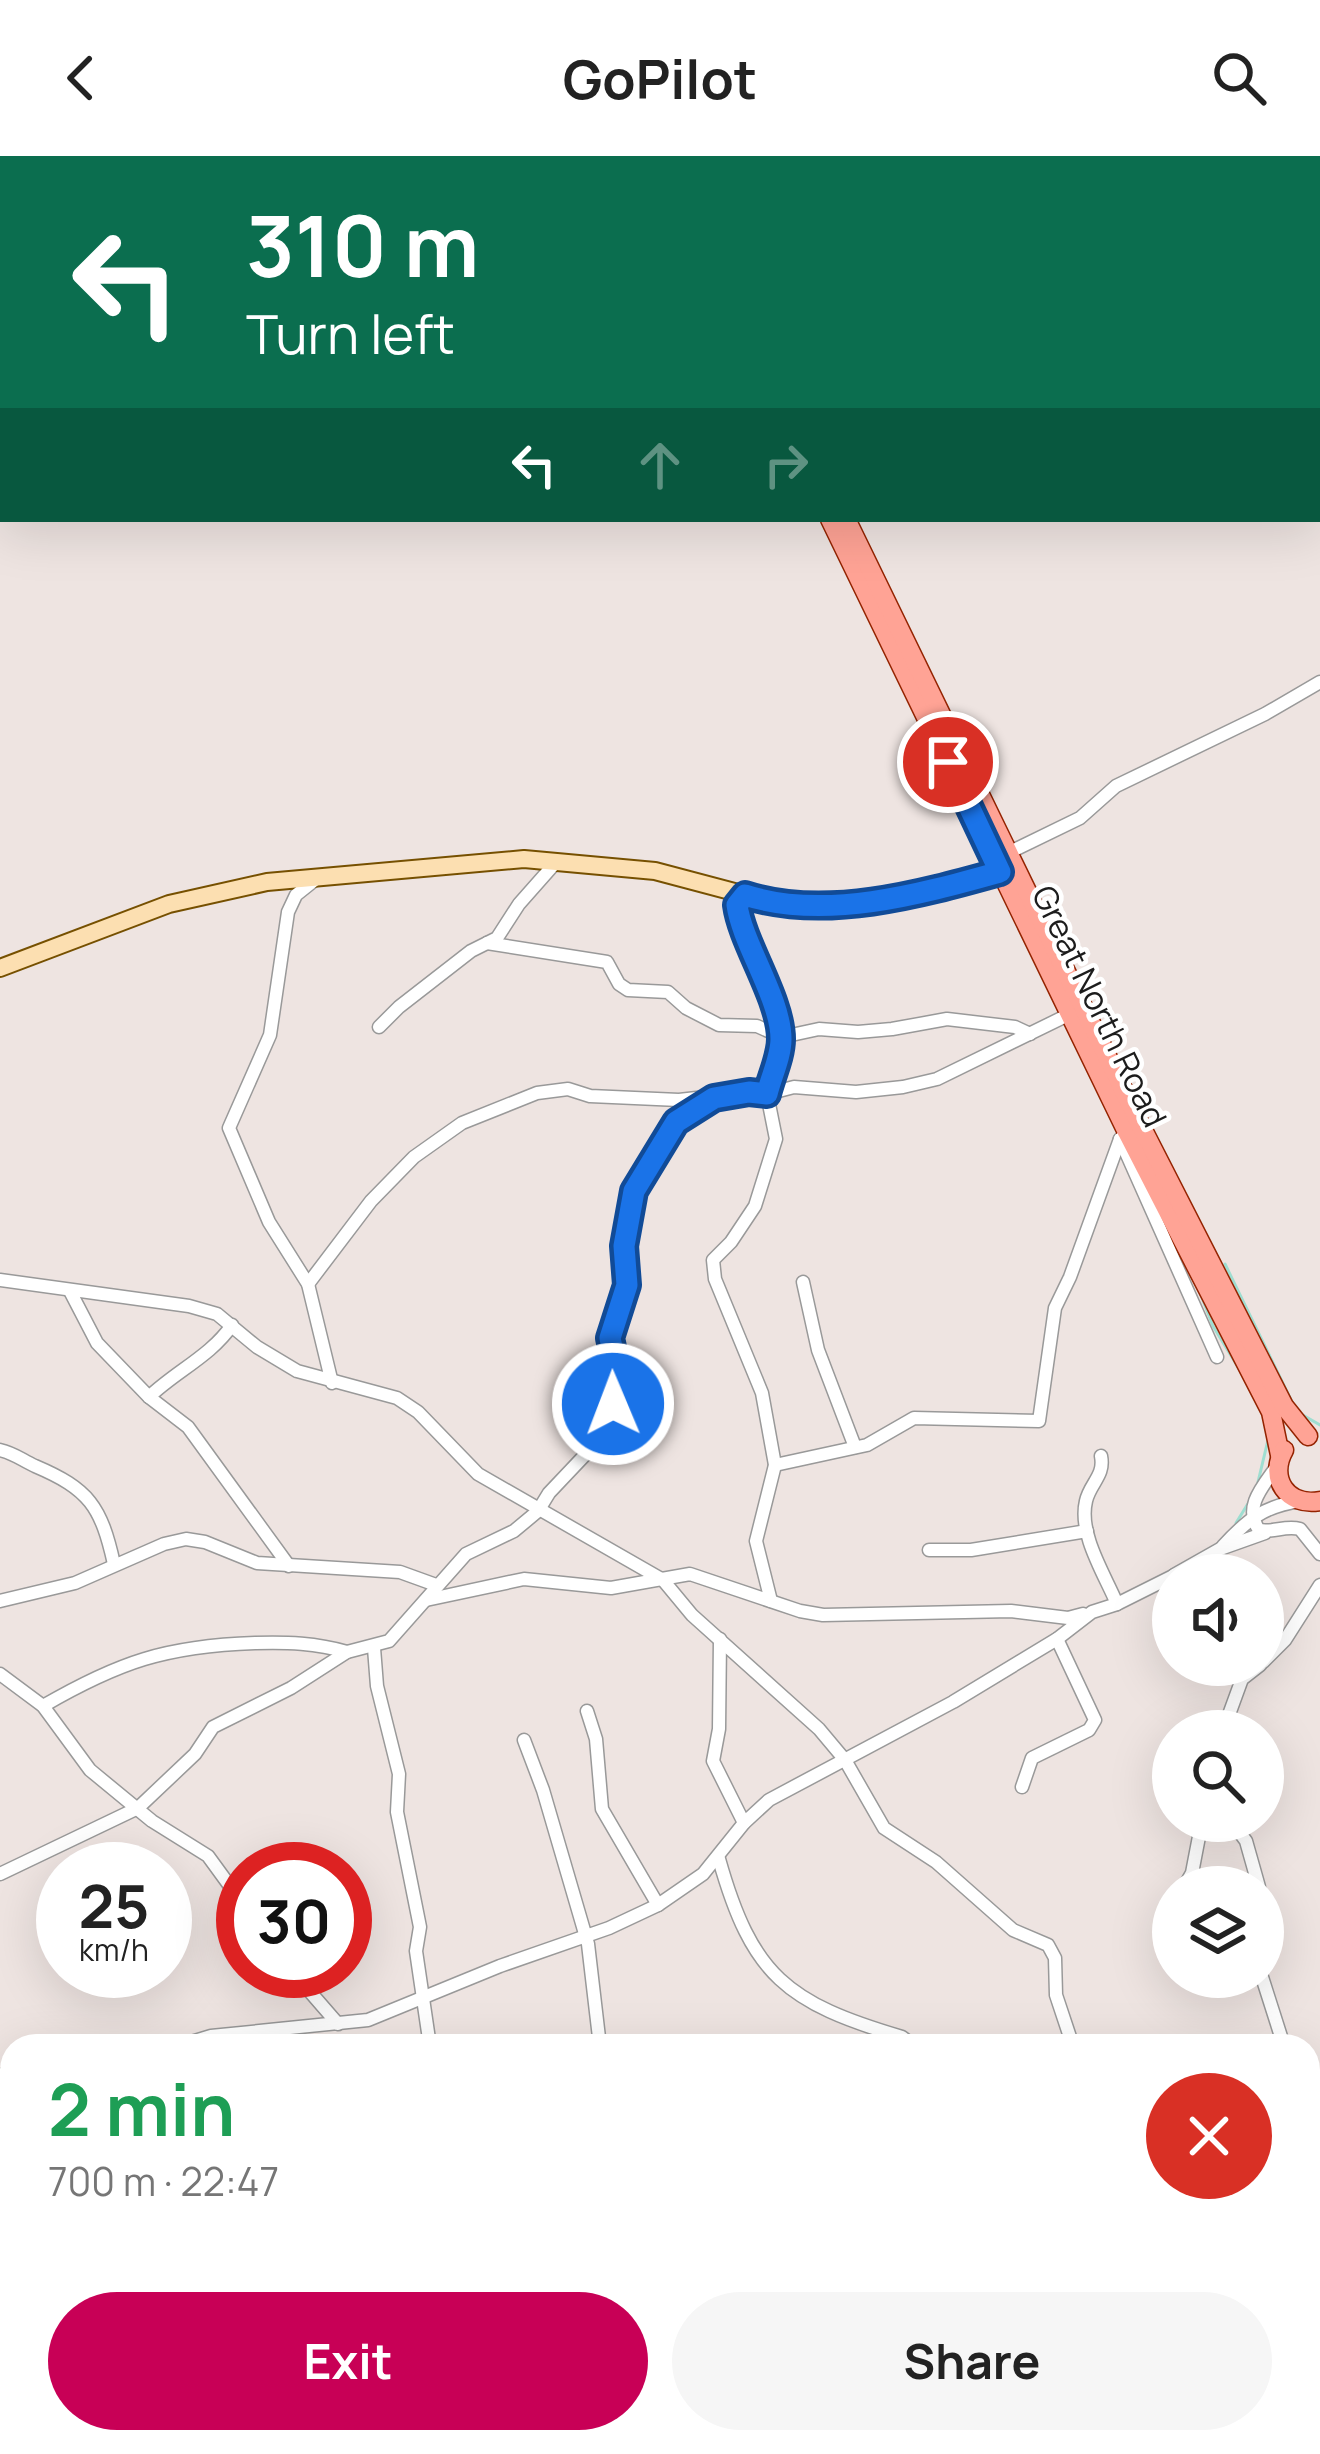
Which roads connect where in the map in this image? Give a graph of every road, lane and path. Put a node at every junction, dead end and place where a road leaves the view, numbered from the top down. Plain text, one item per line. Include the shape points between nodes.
1 (832, 522) edge
2 (848, 522) edge
3 (1320, 682) edge
4 (557, 861) junction
5 (1008, 864) junction
6 (316, 879) junction
7 (745, 895) junction
8 (487, 943) junction
9 (0, 968) edge
10 (1077, 1011) junction
11 (379, 1027) dead end
12 (1030, 1034) junction
13 (782, 1037) junction
14 (767, 1094) junction
15 (714, 1098) junction
16 (1130, 1133) junction
17 (0, 1280) edge
18 (803, 1282) dead end
19 (308, 1284) junction
20 (70, 1291) junction
21 (232, 1325) junction
22 (1217, 1357) dead end
23 (332, 1383) junction
24 (149, 1397) junction
25 (1313, 1433) edge
26 (855, 1447) junction
27 (0, 1450) edge
28 (1101, 1456) dead end
29 (1279, 1461) junction
30 (775, 1465) junction
31 (1308, 1501) edge
32 (538, 1511) junction
33 (1251, 1516) junction
34 (1320, 1521) edge
35 (1087, 1532) junction
36 (1269, 1532) junction
37 (1220, 1549) junction
38 (929, 1550) dead end
39 (1211, 1554) edge
40 (1320, 1554) edge
41 (114, 1564) junction
42 (289, 1566) junction
43 (662, 1580) junction
44 (1320, 1585) edge
45 (436, 1586) junction
46 (1152, 1586) edge
47 (424, 1600) junction
48 (0, 1601) edge
49 (771, 1601) junction
50 (1117, 1604) junction
51 (1092, 1612) junction
52 (720, 1639) junction
53 (1057, 1639) junction
54 (1284, 1641) edge
55 (374, 1648) junction
56 (347, 1652) junction
57 (0, 1673) edge
58 (43, 1706) junction
59 (587, 1711) dead end
60 (524, 1740) dead end
61 (845, 1760) junction
62 (1022, 1786) dead end
63 (138, 1808) junction
64 (744, 1823) junction
65 (719, 1859) junction
66 (216, 1867) edge
67 (0, 1874) edge
68 (658, 1905) junction
69 (586, 1936) junction
70 (315, 1998) edge
71 (1269, 1998) edge
72 (422, 1999) junction
73 (338, 2024) junction
74 (232, 2034) edge
75 (428, 2034) edge
76 (598, 2034) edge
77 (894, 2034) edge
78 (1069, 2034) edge
79 (1280, 2034) edge

1 - 5 main road, Great North Road
2 - 5 main road, Great North Road
3 - 5 street via 1116,786
4 - 6 street
4 - 7 street via 655,871
4 - 8 street via 506,930
5 - 7 street via 839,906 790,907
5 - 10 main road, Great North Road
6 - 9 street via 170,904
6 - 19 street via 288,911 270,1035 229,1128 269,1222
7 - 13 street via 737,912
8 - 11 street
8 - 13 street via 607,962 628,990 668,992 719,1025 757,1026
10 - 12 street
10 - 16 main road, Great North Road
12 - 13 street via 947,1018
12 - 14 street via 937,1079
13 - 14 street
14 - 15 street
14 - 30 street via 776,1139 747,1220 713,1266 762,1393
15 - 19 street via 550,1089 462,1123 403,1168
15 - 32 street via 676,1122 634,1191 627,1285 610,1338 613,1404 584,1456
16 - 22 street
16 - 25 main road, Great North Road
16 - 26 street via 1055,1308 1039,1420 914,1418
16 - 29 main road, Great North Road via 1271,1412
17 - 20 street
18 - 26 street via 818,1350
19 - 23 street
20 - 21 street via 207,1310
20 - 24 street via 97,1343
21 - 23 street via 280,1363
21 - 24 street
23 - 32 street via 397,1398 478,1474
24 - 42 street via 188,1427
25 - 29 main road via 1292,1442
26 - 30 street
27 - 41 street via 64,1477 95,1507
28 - 35 street via 1102,1472 1086,1501
29 - 31 main road, Great North Road via 1285,1491
29 - 33 street
30 - 49 street via 756,1541
31 - 33 street
31 - 34 main road
32 - 43 street
32 - 45 street via 466,1554
33 - 36 street
33 - 37 street
35 - 38 street
35 - 50 street
36 - 37 street
36 - 40 street via 1300,1529
37 - 39 street
41 - 42 street via 186,1539
41 - 48 street via 75,1583
42 - 45 street via 400,1572
43 - 47 street via 610,1588 524,1579
43 - 49 street via 690,1574
43 - 52 street
44 - 54 street
45 - 47 street
46 - 50 street
47 - 55 street
49 - 51 street via 823,1615
50 - 51 street
51 - 53 street
52 - 61 street
52 - 64 street via 713,1761
53 - 61 street
53 - 62 street via 1095,1720 1032,1758
55 - 56 street
55 - 72 street via 420,1927
56 - 58 street via 280,1642 177,1648 109,1670
56 - 63 street via 213,1727
57 - 58 street
58 - 63 street via 90,1770
59 - 68 street via 602,1809
60 - 69 street
61 - 64 street via 769,1800
61 - 78 street via 884,1828 1013,1930 1048,1945
63 - 66 street
63 - 67 street
64 - 65 street
65 - 68 street
65 - 77 street via 746,1938 792,1993
68 - 69 street
69 - 72 street
69 - 76 street
70 - 73 street
71 - 79 street
72 - 73 street
72 - 75 street
73 - 74 street

